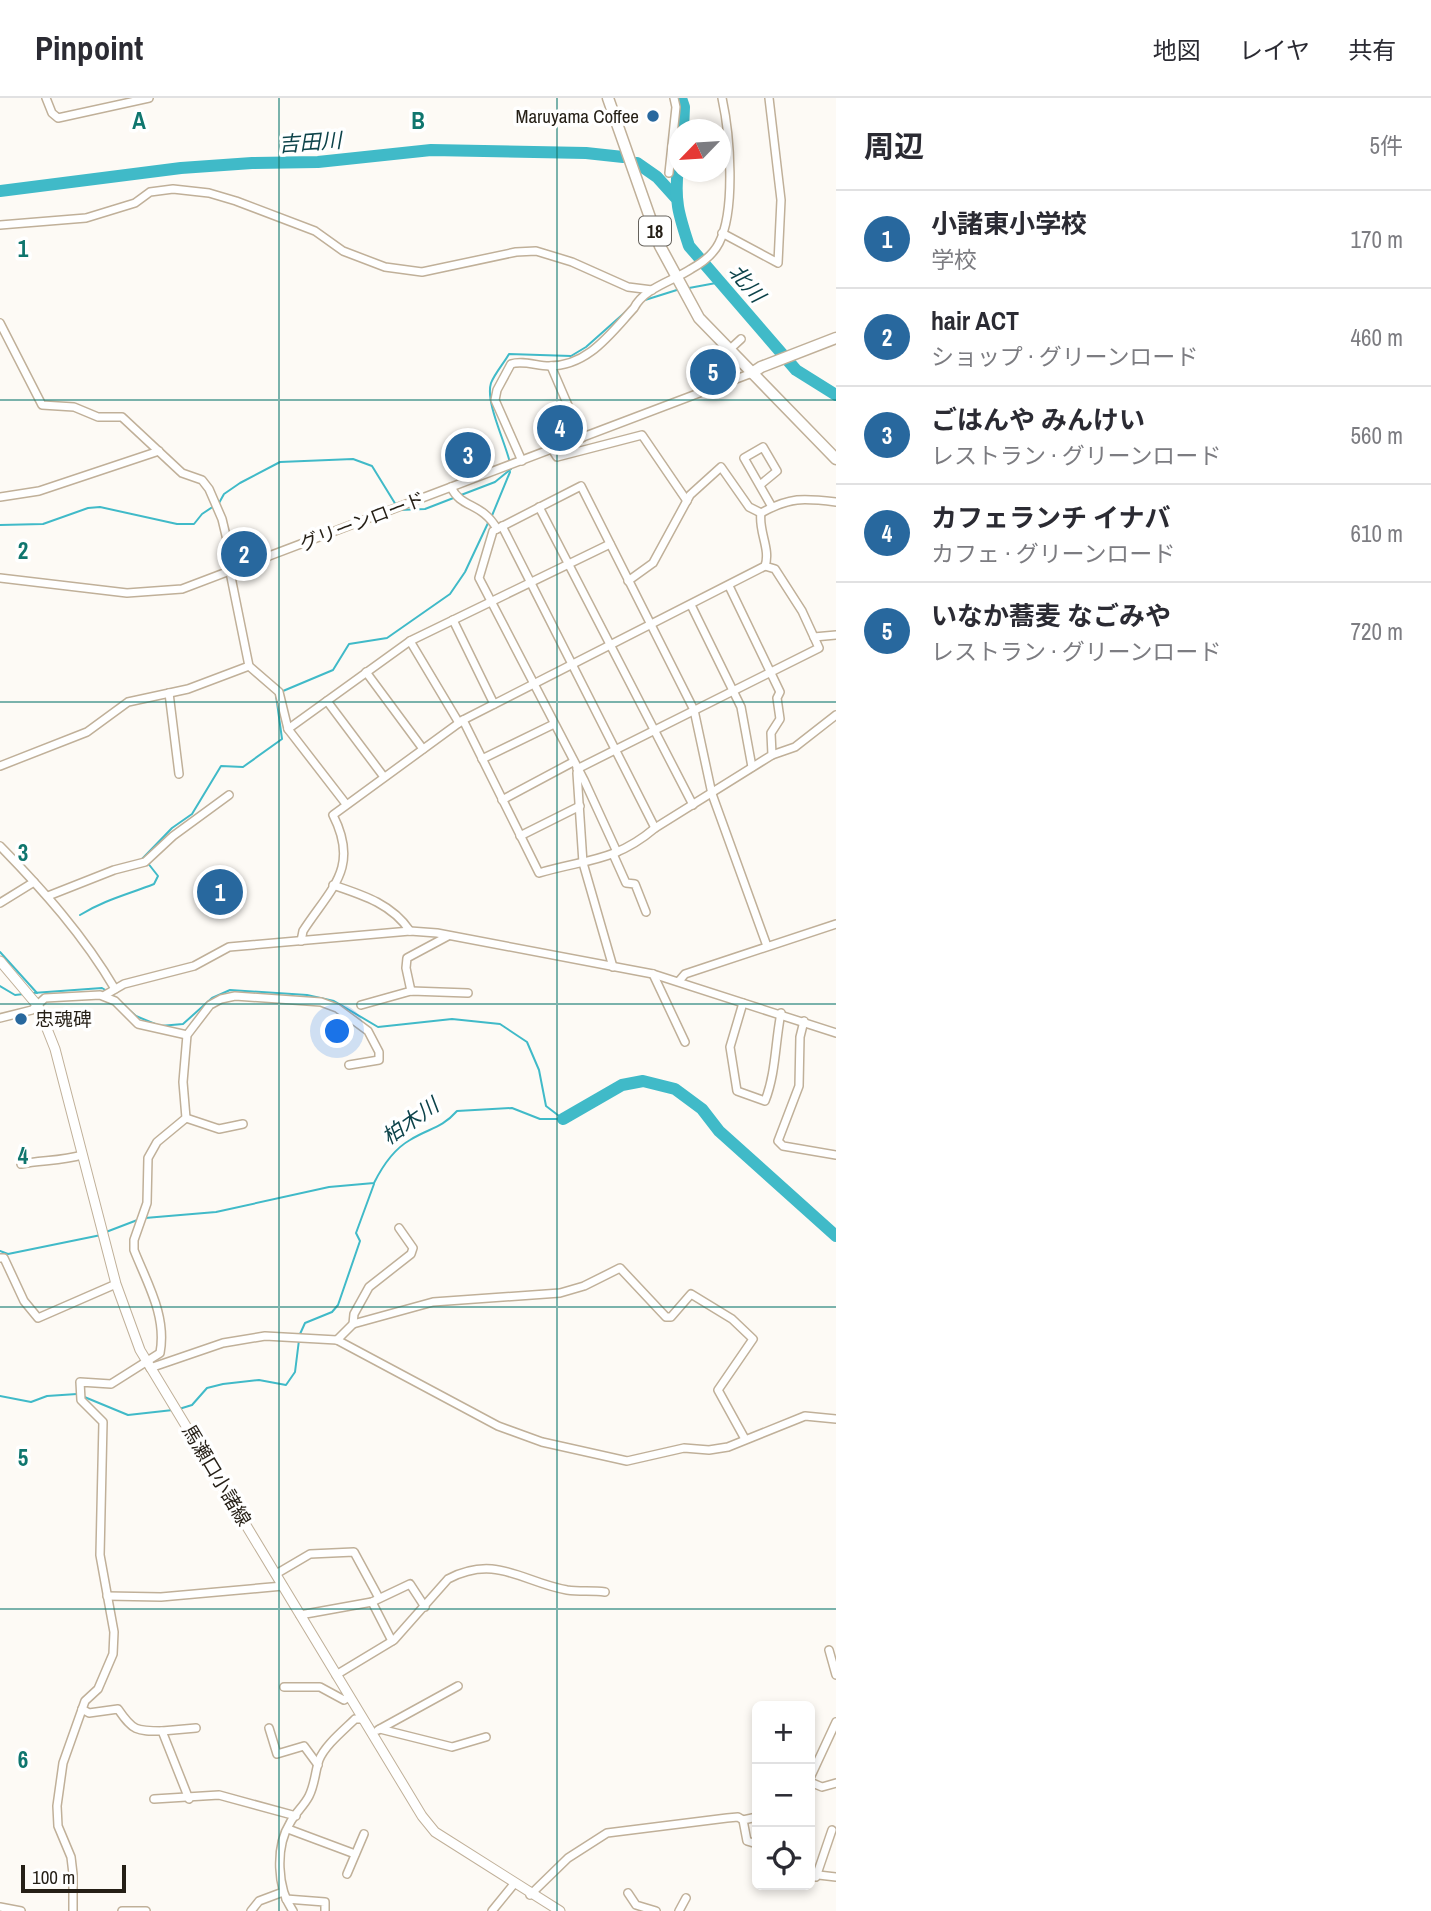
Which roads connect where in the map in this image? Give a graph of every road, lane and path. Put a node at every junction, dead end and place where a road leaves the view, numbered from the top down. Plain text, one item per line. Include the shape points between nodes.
1 (46, 98) edge
2 (149, 98) edge
3 (608, 98) edge
4 (674, 98) edge
5 (722, 98) edge
6 (769, 98) edge
7 (675, 119) edge
8 (0, 225) edge
9 (722, 233) junction
10 (676, 278) junction
11 (652, 290) junction
12 (0, 323) edge
13 (836, 338) edge
14 (741, 339) dead end
15 (836, 345) edge
16 (728, 351) junction
17 (793, 357) junction
18 (551, 366) junction
19 (752, 373) junction
20 (582, 438) junction
21 (552, 449) junction
22 (159, 451) junction
23 (836, 459) edge
24 (522, 461) junction
25 (760, 485) junction
26 (451, 487) junction
27 (0, 497) edge
28 (687, 501) junction
29 (836, 502) edge
30 (539, 507) junction
31 (772, 507) junction
32 (761, 513) junction
33 (500, 528) junction
34 (610, 544) junction
35 (569, 564) junction
36 (765, 566) junction
37 (230, 572) junction
38 (0, 578) edge
39 (531, 582) junction
40 (628, 582) junction
41 (729, 586) junction
42 (490, 602) junction
43 (691, 605) junction
44 (453, 620) junction
45 (650, 625) junction
46 (836, 635) edge
47 (814, 637) junction
48 (410, 640) junction
49 (610, 645) junction
50 (572, 664) junction
51 (249, 666) junction
52 (771, 671) junction
53 (366, 672) junction
54 (533, 684) junction
55 (733, 690) junction
56 (169, 693) junction
57 (327, 701) junction
58 (494, 704) junction
59 (694, 710) junction
60 (836, 715) edge
61 (461, 721) junction
62 (554, 724) junction
63 (288, 729) junction
64 (654, 730) junction
65 (423, 749) junction
66 (615, 750) junction
67 (772, 755) junction
68 (482, 759) junction
69 (575, 765) junction
70 (0, 766) edge
71 (752, 767) junction
72 (179, 774) dead end
73 (384, 777) junction
74 (712, 794) junction
75 (229, 795) dead end
76 (502, 800) junction
77 (346, 804) junction
78 (693, 805) junction
79 (580, 806) junction
80 (655, 828) junction
81 (520, 836) junction
82 (0, 846) edge
83 (615, 853) junction
84 (583, 863) junction
85 (34, 882) junction
86 (333, 885) junction
87 (48, 896) junction
88 (0, 903) edge
89 (646, 912) dead end
90 (836, 924) edge
91 (410, 931) junction
92 (448, 936) junction
93 (301, 941) junction
94 (767, 946) junction
95 (0, 961) edge
96 (613, 967) junction
97 (653, 974) junction
98 (679, 981) junction
99 (115, 989) junction
100 (411, 991) junction
101 (468, 993) dead end
102 (106, 995) junction
103 (743, 1003) junction
104 (361, 1005) dead end
105 (38, 1006) junction
106 (781, 1013) junction
107 (0, 1018) edge
108 (804, 1021) junction
109 (836, 1033) edge
110 (187, 1035) junction
111 (685, 1042) dead end
112 (349, 1065) dead end
113 (186, 1118) junction
114 (243, 1124) dead end
115 (82, 1155) junction
116 (836, 1155) edge
117 (21, 1164) dead end
118 (399, 1228) dead end
119 (0, 1258) edge
120 (116, 1284) junction
121 (353, 1324) junction
122 (337, 1340) junction
123 (148, 1366) junction
124 (836, 1419) edge
125 (745, 1439) junction
126 (276, 1574) junction
127 (283, 1586) junction
128 (605, 1592) dead end
129 (107, 1596) junction
130 (375, 1600) junction
131 (425, 1607) junction
132 (300, 1615) junction
133 (392, 1641) junction
134 (829, 1650) dead end
135 (336, 1675) junction
136 (836, 1675) edge
137 (458, 1686) dead end
138 (284, 1687) dead end
139 (349, 1697) junction
140 (82, 1709) junction
141 (362, 1719) junction
142 (836, 1722) edge
143 (196, 1728) dead end
144 (269, 1728) dead end
145 (162, 1731) junction
146 (376, 1732) junction
147 (486, 1737) dead end
148 (318, 1765) junction
149 (815, 1769) edge
150 (815, 1783) edge
151 (836, 1783) edge
152 (154, 1799) dead end
153 (189, 1799) junction
154 (296, 1816) junction
155 (752, 1818) edge
156 (743, 1820) junction
157 (288, 1829) junction
158 (832, 1830) dead end
159 (364, 1834) dead end
160 (752, 1842) edge
161 (355, 1854) junction
162 (815, 1870) edge
163 (347, 1874) dead end
164 (815, 1875) edge
165 (836, 1877) edge
166 (514, 1884) junction
167 (628, 1893) dead end
168 (285, 1895) junction
169 (530, 1895) junction
170 (686, 1898) dead end
171 (0, 1907) edge
172 (21, 1911) edge
173 (73, 1911) edge
174 (122, 1911) edge
175 (146, 1911) edge
176 (251, 1911) edge
177 (293, 1911) edge
178 (325, 1911) edge
179 (492, 1911) edge
180 (560, 1911) edge
181 (656, 1911) edge
182 (679, 1911) edge

1 - 2 street via 58,118
3 - 10 highway, 18 via 651,222
4 - 7 street
5 - 9 street via 727,122 727,214
6 - 9 street via 781,200 778,263
8 - 11 street via 86,218 135,203 150,192 173,189 236,201 315,231 343,251 385,267 422,272 536,251 628,287
9 - 10 street via 711,254
10 - 11 street
10 - 16 highway, 18 via 699,318
11 - 18 street via 639,298 588,355
12 - 22 street via 42,405 74,407 98,417 122,417
13 - 17 highway
14 - 16 street
15 - 17 highway
16 - 19 highway, 18
17 - 19 highway
18 - 20 street
18 - 24 street via 514,362 497,390 495,400
19 - 20 street, グリーンロード
19 - 23 highway, 18
20 - 21 street, グリーンロード
21 - 24 street, グリーンロード
21 - 28 street via 557,457 642,435
22 - 27 street via 39,491
22 - 37 street via 209,489 222,519
24 - 26 street, グリーンロード
25 - 25 street via 744,458 763,447 777,471
25 - 31 street
26 - 33 street via 460,500 489,514
26 - 37 street, グリーンロード
28 - 32 street via 699,484 722,467 749,507
28 - 40 street via 653,563
29 - 31 street via 804,498 783,500
30 - 33 street
30 - 34 street via 581,486
30 - 35 street
31 - 32 street
32 - 36 street
33 - 39 street
33 - 42 street via 493,531 479,578
34 - 35 street
34 - 40 street
35 - 39 street
35 - 49 street
36 - 41 street
36 - 47 street via 775,569
37 - 38 street, グリーンロード via 160,593
37 - 51 street
39 - 42 street
39 - 50 street
40 - 45 street
41 - 43 street
41 - 52 street
42 - 44 street
42 - 54 street
43 - 45 street
43 - 55 street
44 - 48 street
44 - 58 street
45 - 49 street
45 - 59 street
46 - 47 street
47 - 52 street via 819,648
48 - 53 street
48 - 61 street
49 - 50 street
49 - 64 street
50 - 54 street
50 - 66 street
51 - 56 street
51 - 63 street via 279,692
52 - 55 street
52 - 67 street via 780,692 780,719 771,733
53 - 57 street
53 - 65 street
54 - 58 street
54 - 62 street
55 - 59 street
55 - 71 street via 741,707
56 - 70 street via 128,702 87,732
56 - 72 street
57 - 63 street
57 - 73 street
58 - 61 street
59 - 64 street
59 - 74 street
60 - 67 street via 795,747
61 - 65 street
61 - 68 street
62 - 68 street
62 - 69 street
63 - 77 street
64 - 66 street
64 - 78 street
65 - 73 street
66 - 69 street
66 - 80 street
67 - 71 street
68 - 76 street
69 - 76 street
69 - 79 street
69 - 83 street
71 - 74 street
73 - 77 street
74 - 78 street
74 - 94 street
75 - 87 street via 145,862
76 - 81 street
77 - 86 street via 333,815 346,857
78 - 80 street
79 - 81 street
79 - 84 street
80 - 83 street
81 - 84 street via 539,873
82 - 85 street
83 - 84 street
83 - 89 street via 626,883 635,884
84 - 96 street
85 - 87 street
85 - 88 street
86 - 91 street via 381,904
86 - 93 street
87 - 99 street via 94,952
90 - 94 street
91 - 92 street
91 - 93 street
92 - 96 street
92 - 100 street via 407,958
93 - 99 street via 229,947 172,974
94 - 98 street via 685,974
95 - 105 main road, 馬瀬口小諸線
96 - 97 street
97 - 98 street
97 - 111 street
98 - 103 street
99 - 102 street
100 - 101 street
100 - 104 street
102 - 105 street via 55,996 44,998
102 - 110 street via 138,1024
103 - 106 street
103 - 106 street via 730,1047 734,1084 737,1091 765,1101 774,1079
105 - 107 street
105 - 115 main road, 馬瀬口小諸線 via 55,1049
106 - 108 street
108 - 109 street
108 - 116 street via 799,1086 778,1142
110 - 112 street via 209,1004 228,998 321,1002 368,1031 379,1052 379,1060
110 - 113 street
113 - 114 street via 219,1129
113 - 123 street via 157,1142 148,1158 147,1203 134,1240 163,1330 160,1353
115 - 117 street
115 - 120 main road, 馬瀬口小諸線
118 - 121 street via 411,1254 369,1287
119 - 120 street via 38,1318
120 - 123 main road, 馬瀬口小諸線
121 - 122 street
121 - 125 street via 433,1302 560,1293 620,1268 666,1317 691,1294 732,1319 753,1339 718,1390
122 - 123 street via 265,1336 223,1343
122 - 125 street via 498,1426 574,1451 628,1461 684,1448 728,1447
123 - 126 main road, 馬瀬口小諸線
123 - 129 street via 111,1384 80,1382 81,1400 103,1422 100,1544
124 - 125 street via 805,1416
126 - 127 main road, 馬瀬口小諸線
126 - 130 street via 310,1554 354,1552
127 - 129 street via 161,1597
127 - 132 main road, 馬瀬口小諸線
128 - 131 street via 570,1590 499,1568 447,1579
129 - 140 street via 113,1654 106,1674
130 - 131 street via 410,1584
130 - 132 street
130 - 133 street
131 - 133 street
132 - 135 main road, 馬瀬口小諸線
133 - 135 street
134 - 136 street
135 - 139 main road, 馬瀬口小諸線
137 - 146 street
138 - 139 street via 320,1687 344,1700
139 - 141 main road, 馬瀬口小諸線
140 - 145 street via 89,1713 118,1709 131,1727
140 - 173 street via 63,1763 57,1806 58,1826 72,1865
141 - 146 main road, 馬瀬口小諸線
141 - 148 street via 355,1719 335,1738
142 - 149 street
143 - 145 street
144 - 148 street via 277,1754 304,1746
145 - 153 street
146 - 147 street via 452,1747
146 - 166 main road, 馬瀬口小諸線 via 435,1832
148 - 154 street via 312,1788
150 - 151 street via 822,1787
152 - 153 street
153 - 154 street via 219,1795
154 - 157 street
155 - 156 street
156 - 160 street via 747,1841
156 - 169 street via 727,1818 607,1833 558,1866
157 - 161 street
157 - 168 street via 280,1878
158 - 162 street
159 - 161 street
161 - 163 street
164 - 165 street
166 - 169 main road, 馬瀬口小諸線
166 - 179 street
167 - 181 street via 636,1905
168 - 176 street via 259,1901
168 - 177 street
168 - 178 street via 324,1902
169 - 180 main road, 馬瀬口小諸線
170 - 182 street
171 - 172 street
174 - 175 street

